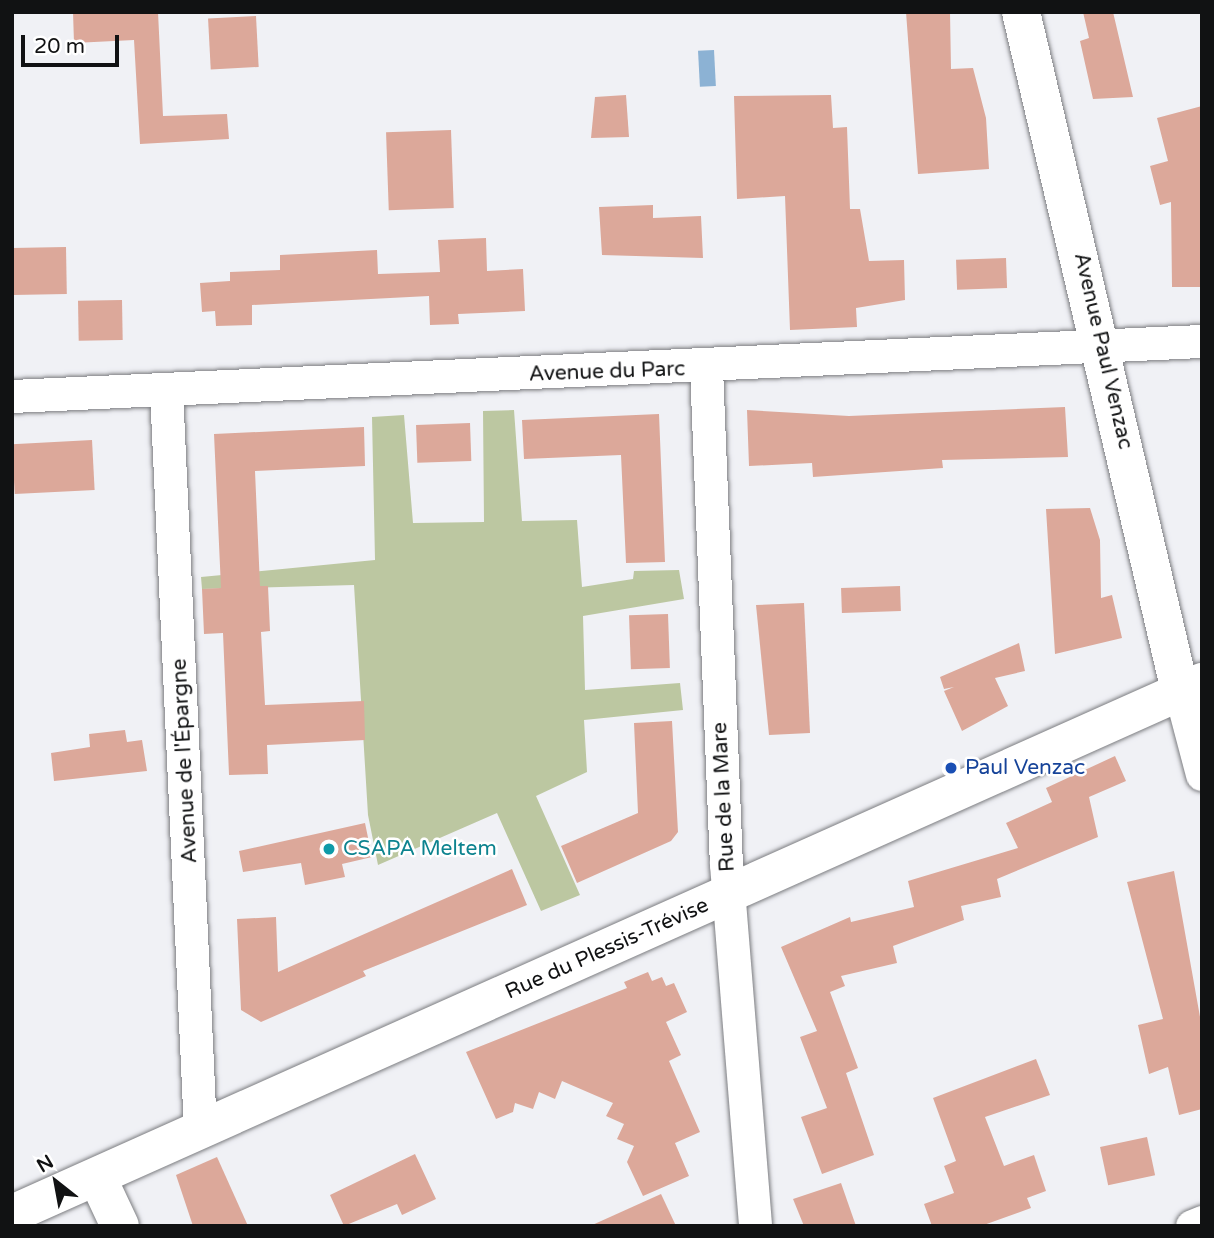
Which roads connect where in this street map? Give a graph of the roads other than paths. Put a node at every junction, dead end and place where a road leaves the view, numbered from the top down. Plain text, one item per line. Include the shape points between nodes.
1 (1021, 12) edge
2 (1202, 341) edge
3 (1100, 342) junction
4 (706, 368) junction
5 (166, 390) junction
6 (12, 396) edge
7 (1191, 687) edge
8 (1202, 774) edge
9 (729, 896) junction
10 (200, 1131) junction
11 (97, 1177) junction
12 (12, 1214) edge
13 (1202, 1222) edge
14 (120, 1226) edge
15 (755, 1226) edge
16 (1192, 1226) edge

1 - 3 street, Avenue Paul Venzac
2 - 3 street, Avenue du Parc
3 - 4 street, Avenue du Parc
3 - 7 street, Avenue Paul Venzac
4 - 5 street, Avenue du Parc
4 - 9 street, Rue de la Mare
5 - 6 street, Avenue du Parc
5 - 10 street, Avenue de l'Épargne
7 - 8 street
7 - 9 street, Rue du Plessis-Trévise
9 - 10 street, Rue du Plessis-Trévise
9 - 15 street, Rue de la Mare
10 - 11 street, Rue du Plessis-Trévise
11 - 12 street, Rue du Plessis-Trévise
11 - 14 street
13 - 16 street

